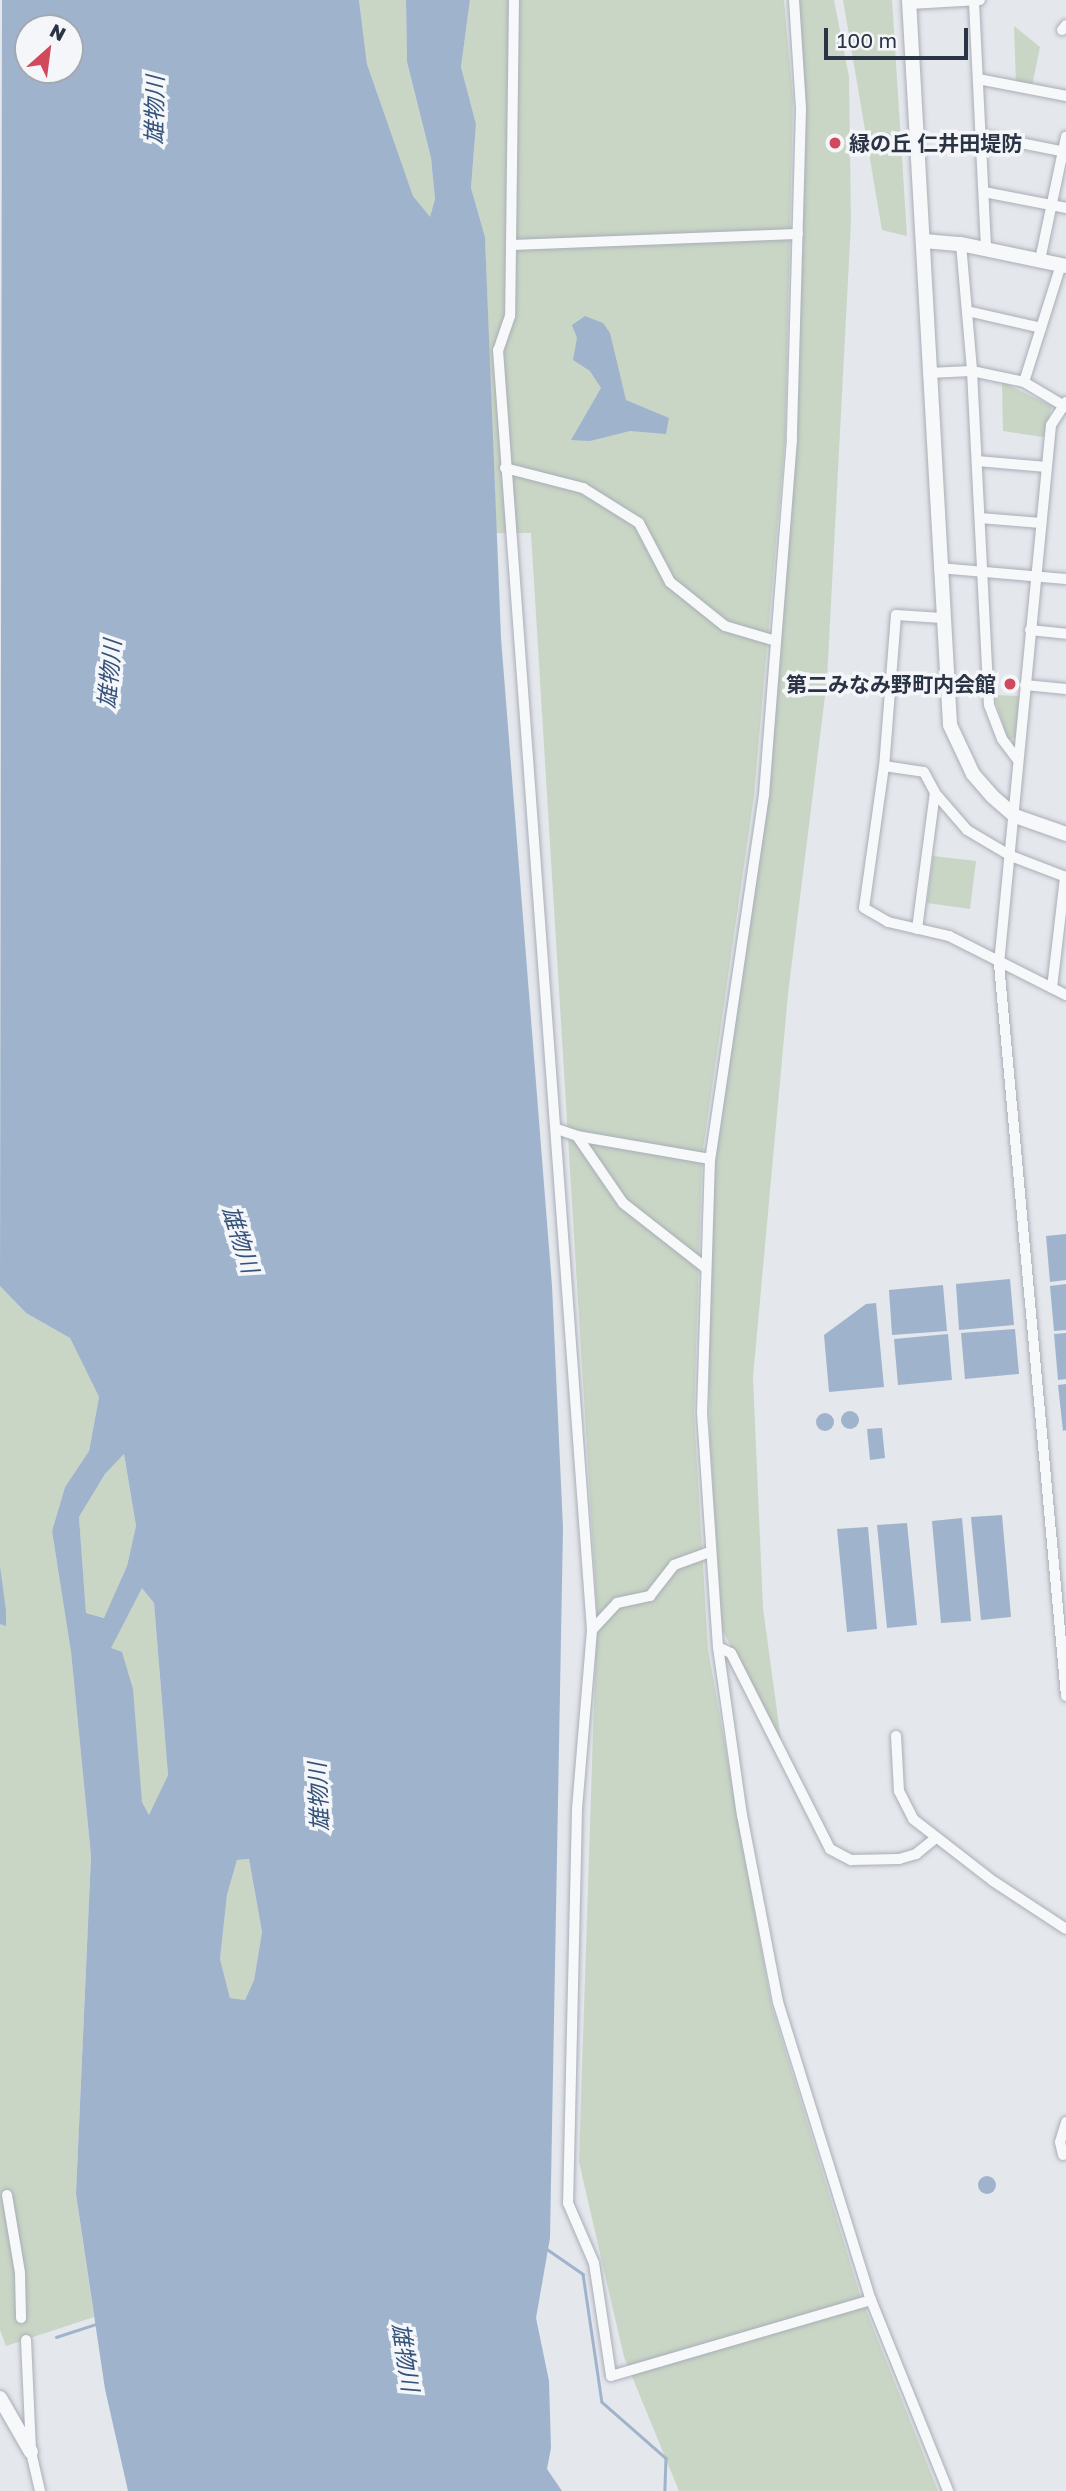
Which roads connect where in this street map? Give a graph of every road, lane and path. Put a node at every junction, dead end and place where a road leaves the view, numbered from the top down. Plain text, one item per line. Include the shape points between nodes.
1 (514, 0) edge
2 (794, 0) edge
3 (978, 1) edge
4 (909, 2) edge
5 (978, 79) junction
6 (1066, 96) edge
7 (980, 135) junction
8 (1066, 137) edge
9 (1064, 151) edge
10 (984, 192) junction
11 (1051, 205) junction
12 (1066, 208) edge
13 (798, 234) junction
14 (923, 241) junction
15 (961, 244) junction
16 (511, 245) junction
17 (986, 249) junction
18 (1040, 260) junction
19 (1064, 266) edge
20 (967, 311) junction
21 (1041, 328) junction
22 (972, 371) junction
23 (928, 373) junction
24 (1024, 382) junction
25 (1065, 405) edge
26 (977, 461) junction
27 (1047, 467) junction
28 (505, 468) junction
29 (980, 518) junction
30 (1041, 523) junction
31 (939, 568) junction
32 (983, 572) junction
33 (1036, 575) junction
34 (1066, 579) edge
35 (942, 618) junction
36 (1030, 630) junction
37 (1066, 634) edge
38 (776, 641) junction
39 (1025, 685) junction
40 (1066, 689) edge
41 (1017, 759) junction
42 (884, 766) junction
43 (935, 793) junction
44 (1015, 816) junction
45 (1066, 834) edge
46 (1011, 856) junction
47 (1066, 877) edge
48 (916, 929) junction
49 (999, 964) junction
50 (1052, 988) junction
51 (1066, 995) edge
52 (557, 1129) junction
53 (577, 1136) junction
54 (710, 1159) junction
55 (706, 1268) junction
56 (710, 1552) junction
57 (592, 1630) junction
58 (718, 1647) junction
59 (1066, 1696) edge
60 (896, 1736) dead end
61 (936, 1838) junction
62 (1066, 1929) edge
63 (1066, 2122) edge
64 (1063, 2155) dead end
65 (7, 2194) dead end
66 (871, 2300) junction
67 (21, 2318) dead end
68 (26, 2340) dead end
69 (0, 2398) edge
70 (31, 2452) junction
71 (40, 2491) edge
72 (948, 2491) edge

1 - 16 street
2 - 13 street via 801,109
3 - 4 street
3 - 5 street
4 - 14 street
5 - 6 street
5 - 7 street
7 - 9 street
7 - 10 street
8 - 9 street
9 - 11 street
10 - 11 street
10 - 17 street
11 - 12 street
11 - 18 street
13 - 16 street
13 - 38 street via 792,439
14 - 15 street
14 - 23 street
15 - 17 street
15 - 20 street
16 - 28 street via 510,316 498,350
17 - 18 street
18 - 19 street
19 - 21 street
20 - 21 street
20 - 22 street
21 - 24 street
22 - 23 street
22 - 24 street
22 - 26 street
23 - 31 street
24 - 25 street
25 - 27 street via 1051,425
26 - 27 street
26 - 29 street
27 - 30 street
28 - 38 street via 583,488 639,523 670,582 725,626
28 - 52 street
29 - 30 street
29 - 32 street
30 - 33 street
31 - 32 street
31 - 35 street
32 - 33 street
32 - 41 street via 989,705 1002,739
33 - 34 street
33 - 36 street
35 - 42 street via 896,615
35 - 44 street via 950,725 973,774
36 - 37 street
36 - 39 street
38 - 54 street via 764,796
39 - 40 street
39 - 41 street
41 - 44 street
42 - 43 street via 924,772
42 - 48 street via 864,908 888,922
43 - 46 street via 967,830
43 - 48 street
44 - 45 street
44 - 46 street
46 - 47 street
46 - 49 street
47 - 50 street
48 - 49 street via 949,936
49 - 50 street
49 - 59 street
50 - 51 street
52 - 53 street
52 - 57 street
53 - 54 street
53 - 55 street via 623,1203
54 - 55 street
55 - 56 street via 702,1413
56 - 57 street via 674,1565 650,1596 617,1603
56 - 58 street
57 - 66 street via 577,1809 568,2203 594,2263 611,2375
58 - 61 street via 731,1653 830,1849 851,1860 899,1859 916,1854
58 - 66 street via 742,1815 778,2002
60 - 61 street via 899,1791 913,1819
61 - 62 street
63 - 64 street via 1060,2142
65 - 67 street via 20,2273
66 - 72 street
68 - 70 street
69 - 70 street
70 - 71 street

